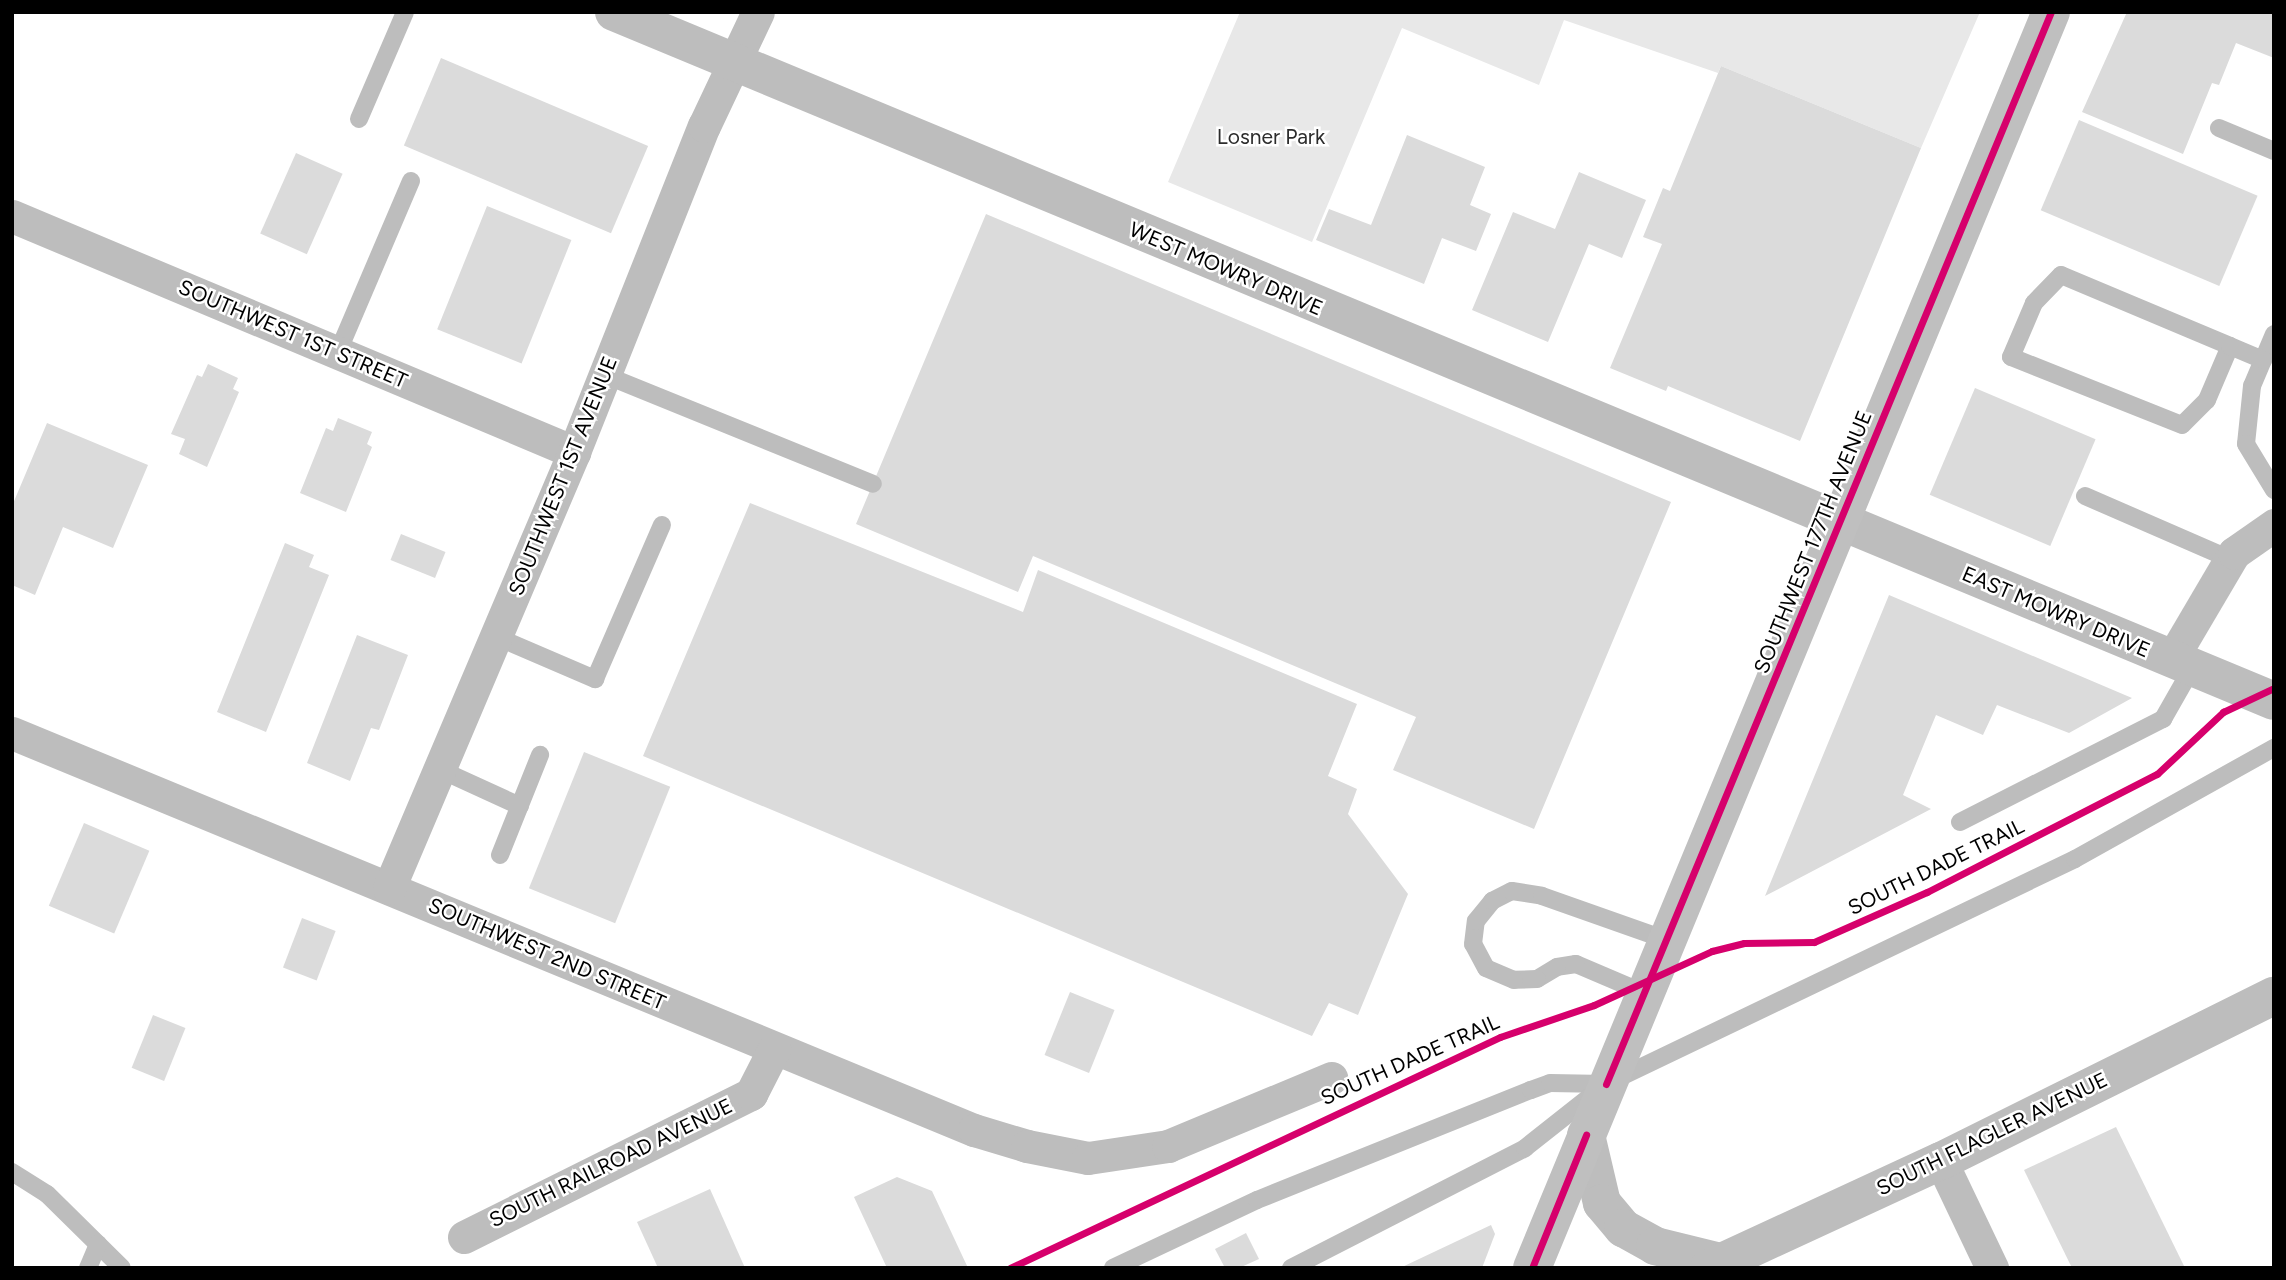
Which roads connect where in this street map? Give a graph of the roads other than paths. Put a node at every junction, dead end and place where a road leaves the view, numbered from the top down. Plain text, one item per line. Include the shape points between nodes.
1 (405, 12) edge
2 (614, 12) edge
3 (758, 12) edge
4 (2051, 12) edge
5 (734, 62) junction
6 (359, 120) dead end
7 (2218, 128) dead end
8 (2274, 151) edge
9 (411, 181) dead end
10 (12, 216) edge
11 (2274, 334) edge
12 (2230, 346) junction
13 (338, 352) junction
14 (2263, 360) junction
15 (605, 375) junction
16 (574, 452) junction
17 (873, 484) dead end
18 (2274, 490) edge
19 (2085, 496) dead end
20 (1840, 522) junction
21 (662, 525) dead end
22 (2274, 525) edge
23 (2230, 559) junction
24 (496, 637) junction
25 (2182, 664) junction
26 (2274, 701) edge
27 (12, 733) edge
28 (2274, 748) edge
29 (540, 755) dead end
30 (439, 769) junction
31 (520, 806) junction
32 (1960, 822) dead end
33 (500, 855) dead end
34 (389, 888) junction
35 (1667, 940) junction
36 (1644, 993) junction
37 (2274, 996) edge
38 (774, 1049) junction
39 (1331, 1078) dead end
40 (1606, 1084) junction
41 (1586, 1135) junction
42 (1941, 1161) junction
43 (12, 1172) edge
44 (464, 1237) dead end
45 (98, 1244) junction
46 (1714, 1265) edge
47 (88, 1268) edge
48 (122, 1268) edge
49 (1114, 1268) edge
50 (1291, 1268) edge
51 (1532, 1268) edge
52 (1992, 1268) edge

1 - 6 lane
2 - 5 street, WEST MOWRY DRIVE
3 - 5 street, SOUTHWEST 1ST AVENUE
4 - 20 main road, SOUTHWEST 177TH AVENUE
5 - 15 street, SOUTHWEST 1ST AVENUE
5 - 20 street, WEST MOWRY DRIVE
7 - 8 lane
9 - 13 lane
10 - 13 street, SOUTHWEST 1ST STREET
11 - 14 lane
12 - 12 lane via 2061,275 2034,303 2011,357 2182,425 2207,400
12 - 14 lane
13 - 16 street, SOUTHWEST 1ST STREET
14 - 18 lane via 2252,386 2246,444
15 - 16 street, SOUTHWEST 1ST AVENUE
15 - 17 lane
16 - 24 street, SOUTHWEST 1ST AVENUE
19 - 23 lane
20 - 25 street, EAST MOWRY DRIVE
20 - 35 main road, SOUTHWEST 177TH AVENUE
21 - 24 lane via 595,679
22 - 23 street
23 - 25 street
24 - 30 street, SOUTHWEST 1ST AVENUE
25 - 26 street, EAST MOWRY DRIVE
25 - 32 lane via 2163,719
27 - 34 street, SOUTHWEST 2ND STREET
28 - 40 lane via 2018,887
29 - 31 lane
30 - 31 lane
30 - 34 street, SOUTHWEST 1ST AVENUE
31 - 33 lane
34 - 38 street, SOUTHWEST 2ND STREET
35 - 36 main road, SOUTHWEST 177TH AVENUE
35 - 36 lane via 1542,896 1512,891 1492,901 1476,921 1474,944 1486,968 1514,980 1537,979 1557,967 1576,964
36 - 40 main road, SOUTHWEST 177TH AVENUE
37 - 42 street, SOUTH FLAGLER AVENUE
38 - 39 street, SOUTHWEST 2ND STREET via 974,1130 1088,1158 1168,1146
38 - 44 street, SOUTH RAILROAD AVENUE via 751,1094
40 - 41 main road, SOUTHWEST 177TH AVENUE
40 - 49 lane via 1550,1083 1531,1090 1258,1200
40 - 50 lane via 1525,1148
41 - 46 street via 1602,1203 1623,1228 1655,1246
41 - 51 main road, SOUTHWEST 177TH AVENUE
42 - 46 street, SOUTH FLAGLER AVENUE
42 - 52 street
43 - 45 lane via 47,1194
45 - 47 lane
45 - 48 lane

